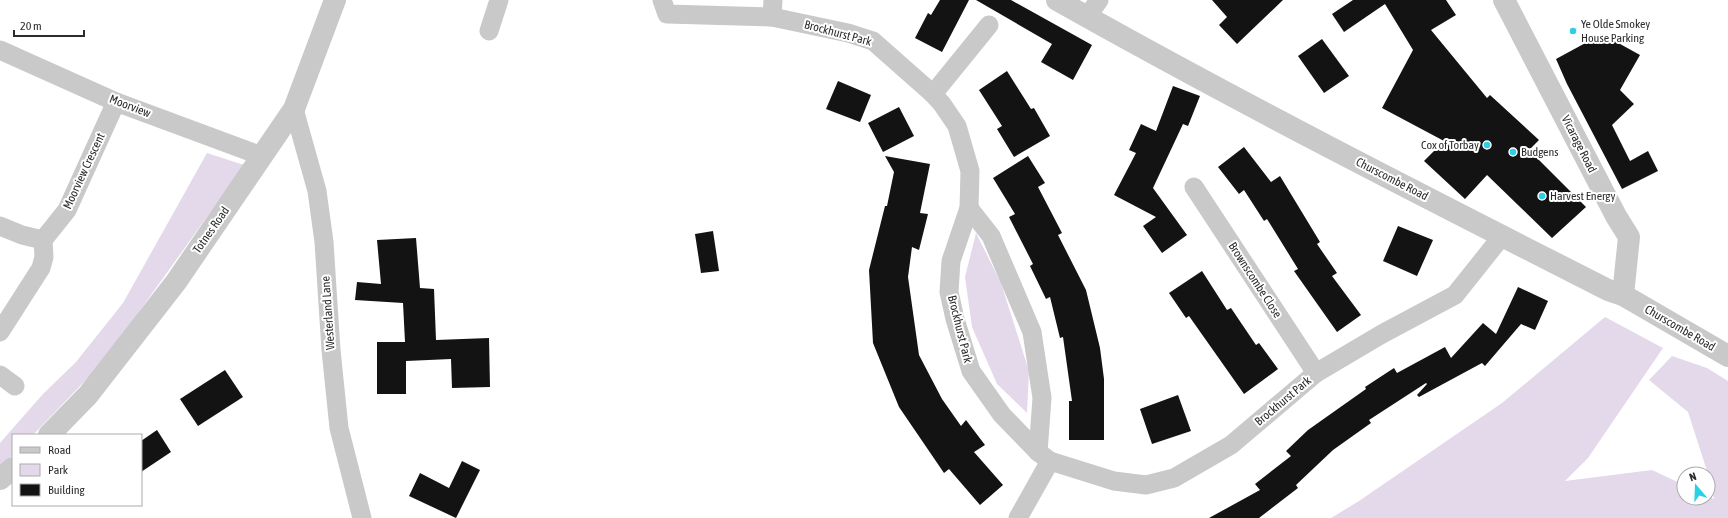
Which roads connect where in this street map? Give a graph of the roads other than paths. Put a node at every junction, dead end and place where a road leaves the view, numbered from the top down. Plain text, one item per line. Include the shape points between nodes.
1 (335, 0) edge
2 (499, 0) edge
3 (662, 0) edge
4 (1058, 0) edge
5 (1504, 0) edge
6 (773, 8) edge
7 (1093, 8) edge
8 (989, 25) dead end
9 (489, 31) dead end
10 (0, 50) edge
11 (933, 94) junction
12 (116, 102) junction
13 (294, 109) junction
14 (262, 156) junction
15 (1194, 187) dead end
16 (969, 208) junction
17 (0, 226) edge
18 (1502, 236) junction
19 (42, 240) junction
20 (1623, 294) junction
21 (0, 332) edge
22 (1728, 356) edge
23 (1316, 373) junction
24 (0, 374) edge
25 (15, 386) dead end
26 (49, 434) edge
27 (1044, 456) junction
28 (12, 469) edge
29 (0, 479) edge
30 (362, 518) edge
31 (1018, 518) edge

1 - 13 street, Totnes Road
2 - 9 street
3 - 6 street, Brockhurst Park via 667,14
4 - 7 street, Churscombe Road
5 - 20 street, Vicarage Road via 1629,237
6 - 11 street, Brockhurst Park via 874,41
7 - 18 street, Churscombe Road via 1185,71
8 - 11 street
10 - 12 street, Moorview
11 - 16 street, Brockhurst Park via 957,126 970,171
12 - 14 street, Moorview
12 - 19 street, Moorview Crescent via 67,210
13 - 14 street, Totnes Road
13 - 30 street, Westerland Lane via 317,191 324,242 338,428
14 - 26 street, Totnes Road via 176,282 88,395
15 - 23 street, Brownscombe Close
16 - 27 street via 991,236 1032,332 1042,398
16 - 27 street, Brockhurst Park via 952,262 949,292 955,319 971,371 1002,415
17 - 19 street
18 - 20 street, Churscombe Road via 1608,290
18 - 23 street, Brockhurst Park via 1455,295
19 - 21 street via 44,257 41,268
20 - 22 street, Churscombe Road
23 - 27 street, Brockhurst Park via 1231,445 1174,478 1146,485 1114,481
24 - 25 street
27 - 31 street
28 - 29 street

